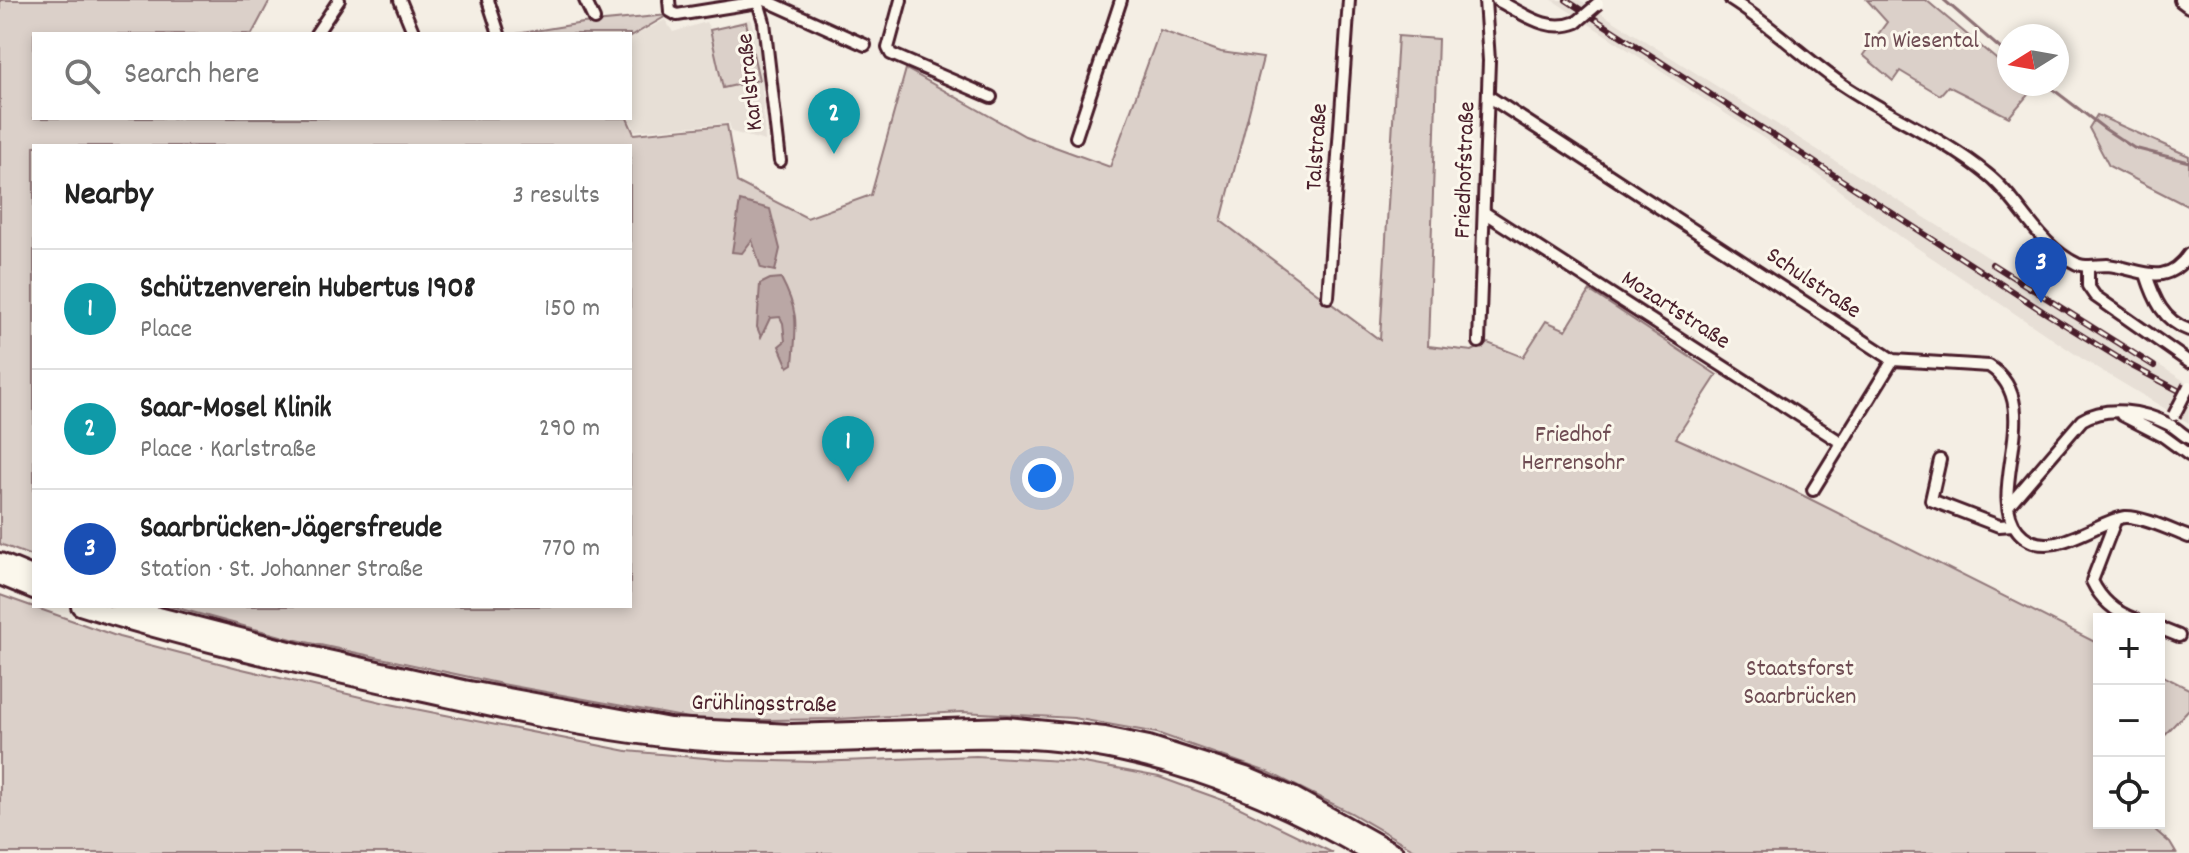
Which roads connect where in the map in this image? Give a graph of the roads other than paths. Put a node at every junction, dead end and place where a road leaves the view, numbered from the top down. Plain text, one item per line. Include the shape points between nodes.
1 (339, 0) edge
2 (400, 0) edge
3 (488, 0) edge
4 (585, 0) edge
5 (669, 0) edge
6 (901, 0) edge
7 (1121, 0) edge
8 (1349, 0) edge
9 (1485, 0) edge
10 (1497, 0) edge
11 (1731, 0) edge
12 (2181, 0) edge
13 (761, 1) edge
14 (1601, 2) edge
15 (2189, 6) edge
16 (594, 19) dead end
17 (317, 32) edge
18 (413, 32) edge
19 (498, 32) edge
20 (865, 45) dead end
21 (1488, 96) junction
22 (991, 97) dead end
23 (1076, 137) dead end
24 (780, 161) dead end
25 (1485, 213) junction
26 (2189, 254) edge
27 (2088, 266) junction
28 (2146, 274) junction
29 (1328, 297) dead end
30 (2189, 330) edge
31 (1479, 342) dead end
32 (1893, 360) junction
33 (2189, 362) edge
34 (2189, 386) edge
35 (2113, 412) junction
36 (2172, 420) junction
37 (2189, 438) edge
38 (1842, 443) junction
39 (2189, 455) edge
40 (1940, 460) dead end
41 (1813, 490) dead end
42 (2009, 505) junction
43 (2115, 521) junction
44 (2013, 525) junction
45 (2189, 537) edge
46 (0, 562) edge
47 (32, 575) edge
48 (0, 576) edge
49 (32, 589) edge
50 (87, 608) edge
51 (128, 608) edge
52 (2121, 613) edge
53 (2165, 630) edge
54 (2179, 636) dead end
55 (1370, 853) edge
56 (1395, 853) edge

1 - 17 street
2 - 18 street
3 - 19 street
4 - 16 street
5 - 13 street via 670,11 677,15
6 - 22 street via 888,48 891,54
7 - 23 street
8 - 29 street, Talstraße
9 - 21 street, Friedhofstraße
10 - 14 street, bridge via 1556,28 1577,22
11 - 27 street via 1843,85 1988,175 2037,232 2070,259
12 - 15 main road
13 - 20 street, Karlstraße
13 - 24 street, Karlstraße
21 - 25 street, Friedhofstraße
21 - 32 street, Schulstraße
25 - 31 street, Friedhofstraße
25 - 38 street, Mozartstraße
26 - 28 street via 2167,274
27 - 28 street
27 - 33 street via 2088,286 2095,296
28 - 30 street via 2165,316
32 - 38 street
32 - 42 street, Schulstraße via 1989,366 2001,373 2016,423
34 - 36 street, bridge
35 - 36 street
35 - 39 street
35 - 42 street via 2082,420
36 - 37 street
38 - 41 street
40 - 44 street via 1931,500 1999,526
42 - 44 street, Schulstraße
43 - 44 street via 2082,536 2050,542 2027,540
43 - 45 street via 2132,518
43 - 52 street via 2092,581
46 - 47 highway
48 - 49 highway
50 - 55 highway via 304,666 657,737 788,745 1006,739 1104,749 1196,771 1241,788
51 - 56 highway, Grühlingsstraße via 334,661 670,727 791,733 1007,726 1105,736 1246,776
53 - 54 street

